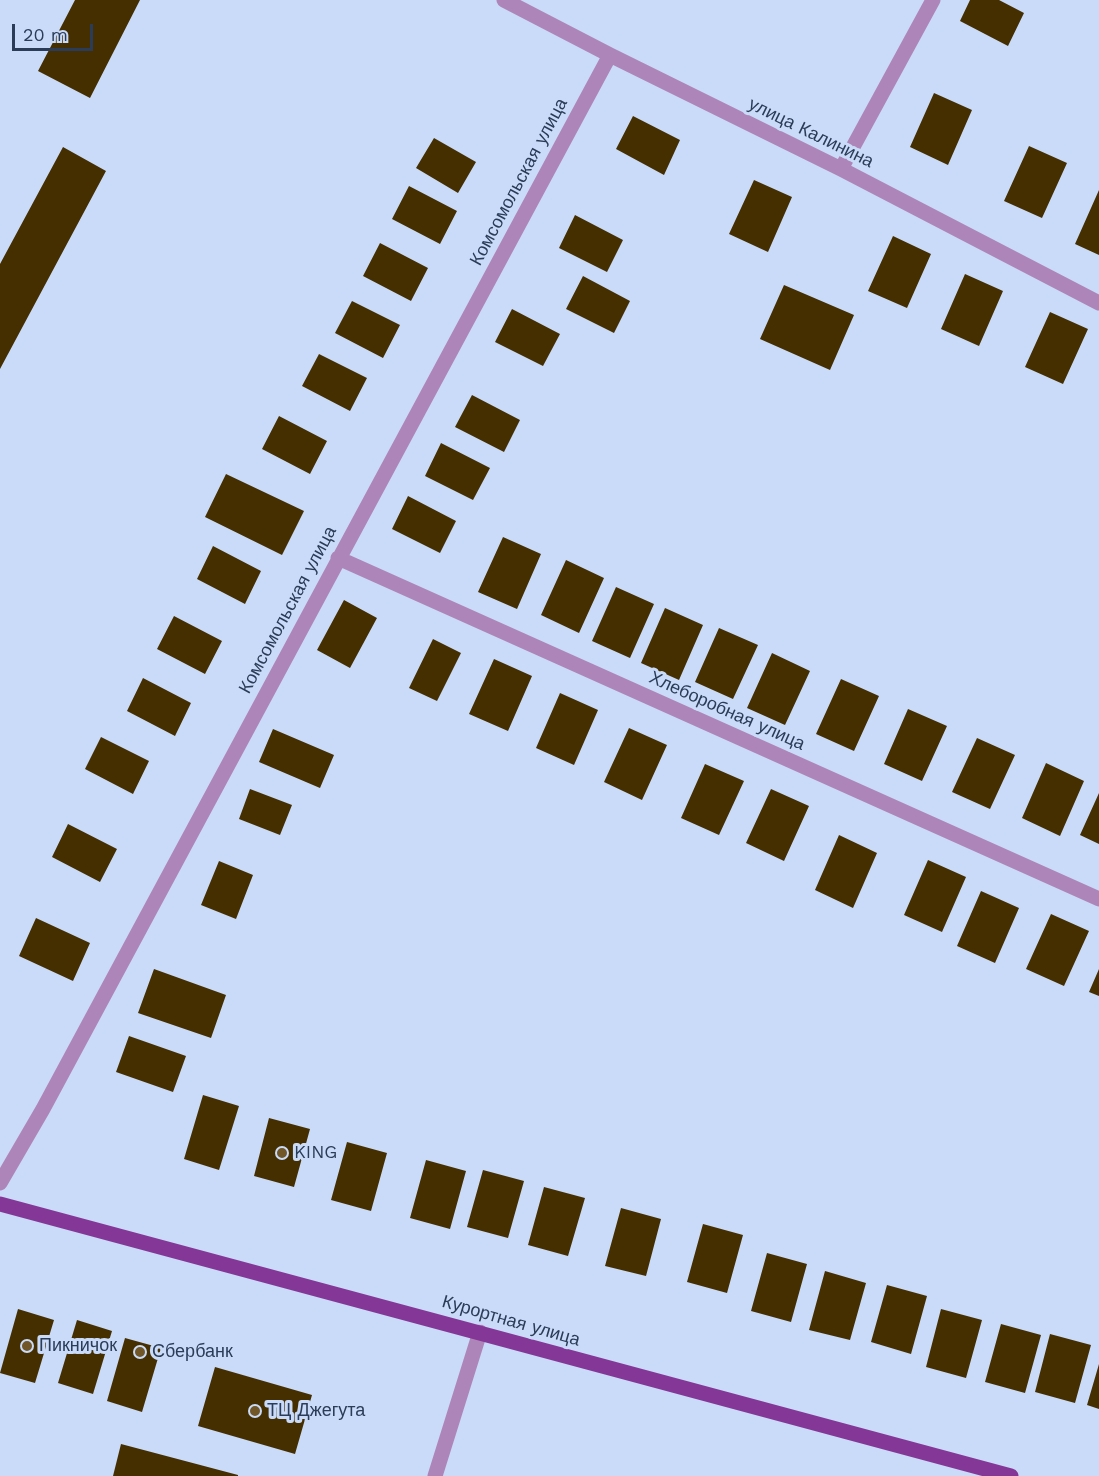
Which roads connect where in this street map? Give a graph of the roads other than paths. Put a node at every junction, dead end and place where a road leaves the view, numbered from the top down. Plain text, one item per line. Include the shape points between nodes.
1 (504, 0) edge
2 (933, 0) edge
3 (610, 55) junction
4 (841, 169) junction
5 (1099, 303) edge
6 (338, 558) junction
7 (1099, 899) edge
8 (0, 1183) edge
9 (0, 1204) edge
10 (480, 1332) junction
11 (435, 1476) edge
12 (1011, 1476) edge

1 - 3 street, улица Калинина
2 - 4 street
3 - 4 street, улица Калинина
3 - 6 street, Комсомольская улица
4 - 5 street, улица Калинина
6 - 7 street, Хлеборобная улица
6 - 8 street, Комсомольская улица
9 - 10 main road, Курортная улица
10 - 11 street
10 - 12 main road, Курортная улица

